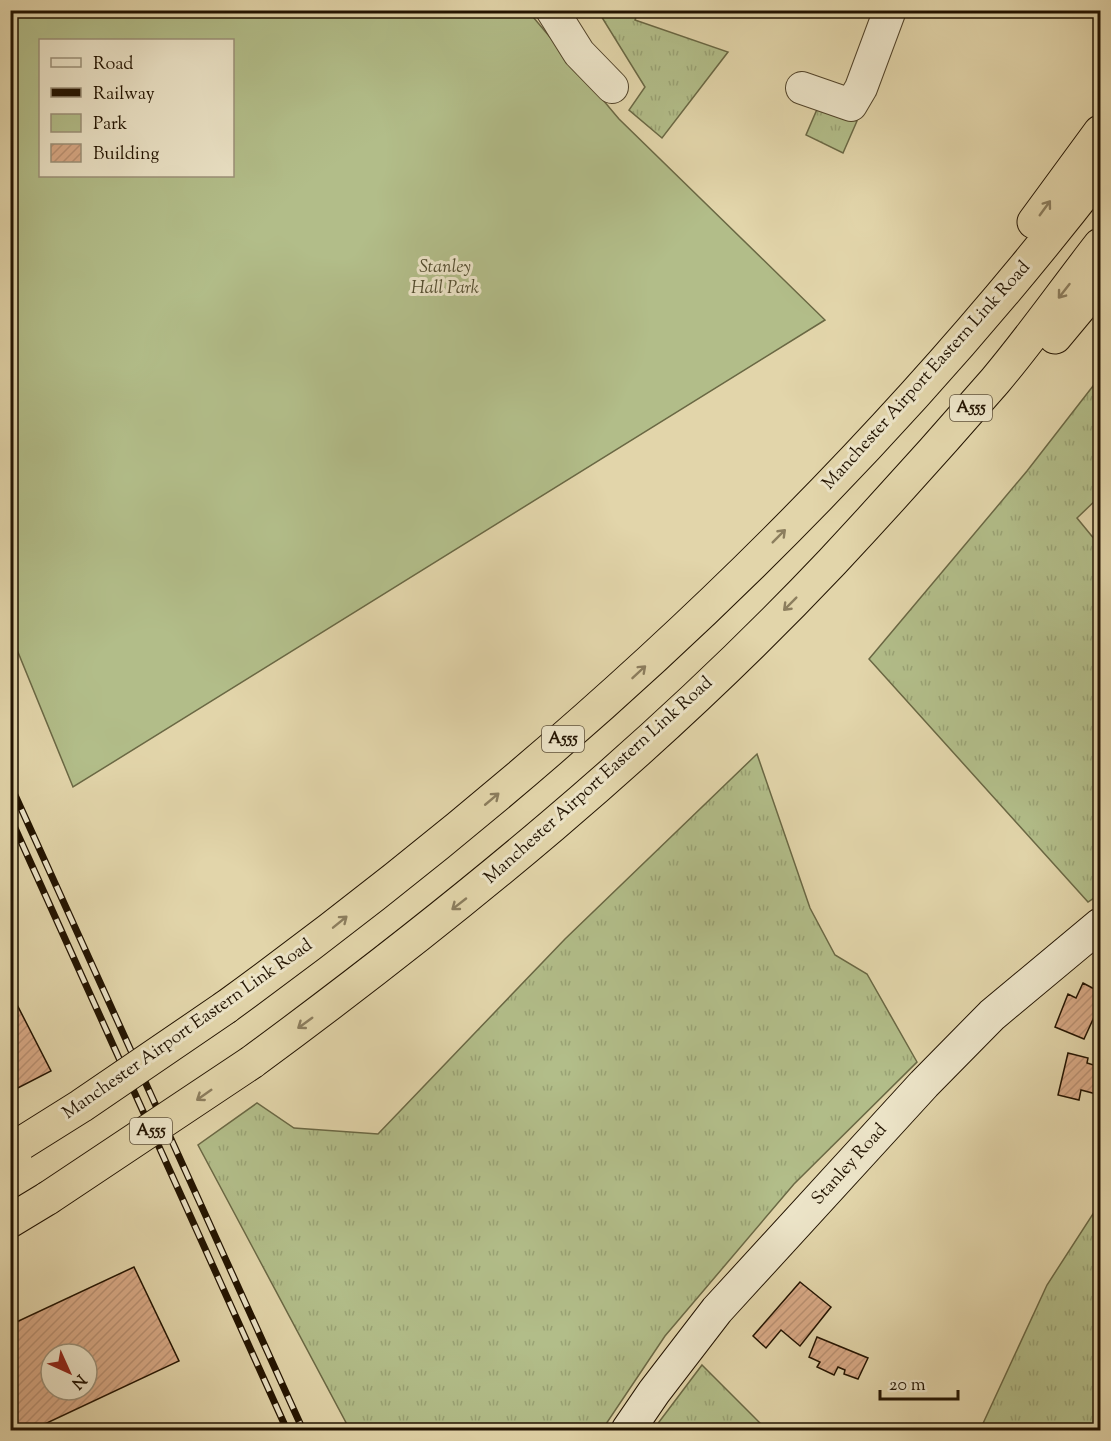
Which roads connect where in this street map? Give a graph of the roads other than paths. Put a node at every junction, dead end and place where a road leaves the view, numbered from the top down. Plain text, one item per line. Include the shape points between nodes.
1 (552, 10) edge
2 (890, 10) edge
3 (612, 87) dead end
4 (801, 88) dead end
5 (1101, 132) edge
6 (1101, 173) edge
7 (1101, 245) edge
8 (1101, 283) edge
9 (874, 441) junction
10 (831, 562) junction
11 (1101, 926) edge
12 (16, 1146) edge
13 (23, 1214) edge
14 (628, 1431) edge

1 - 3 street via 579,53
2 - 4 street via 851,105
9 -> 5 highway, A555
6 - 9 highway, Manchester Airport Eastern Link Road / A555 via 970,334
7 -> 10 highway, Manchester Airport Eastern Link Road / A555 via 996,380
8 - 10 highway, A555 via 953,450
12 -> 9 highway, Manchester Airport Eastern Link Road / A555, bridge via 226,1007 415,862 611,697
10 -> 13 highway, Manchester Airport Eastern Link Road / A555, bridge via 665,725 570,810 387,961 252,1062
11 - 14 main road, Stanley Road via 992,1015 924,1084 717,1310

